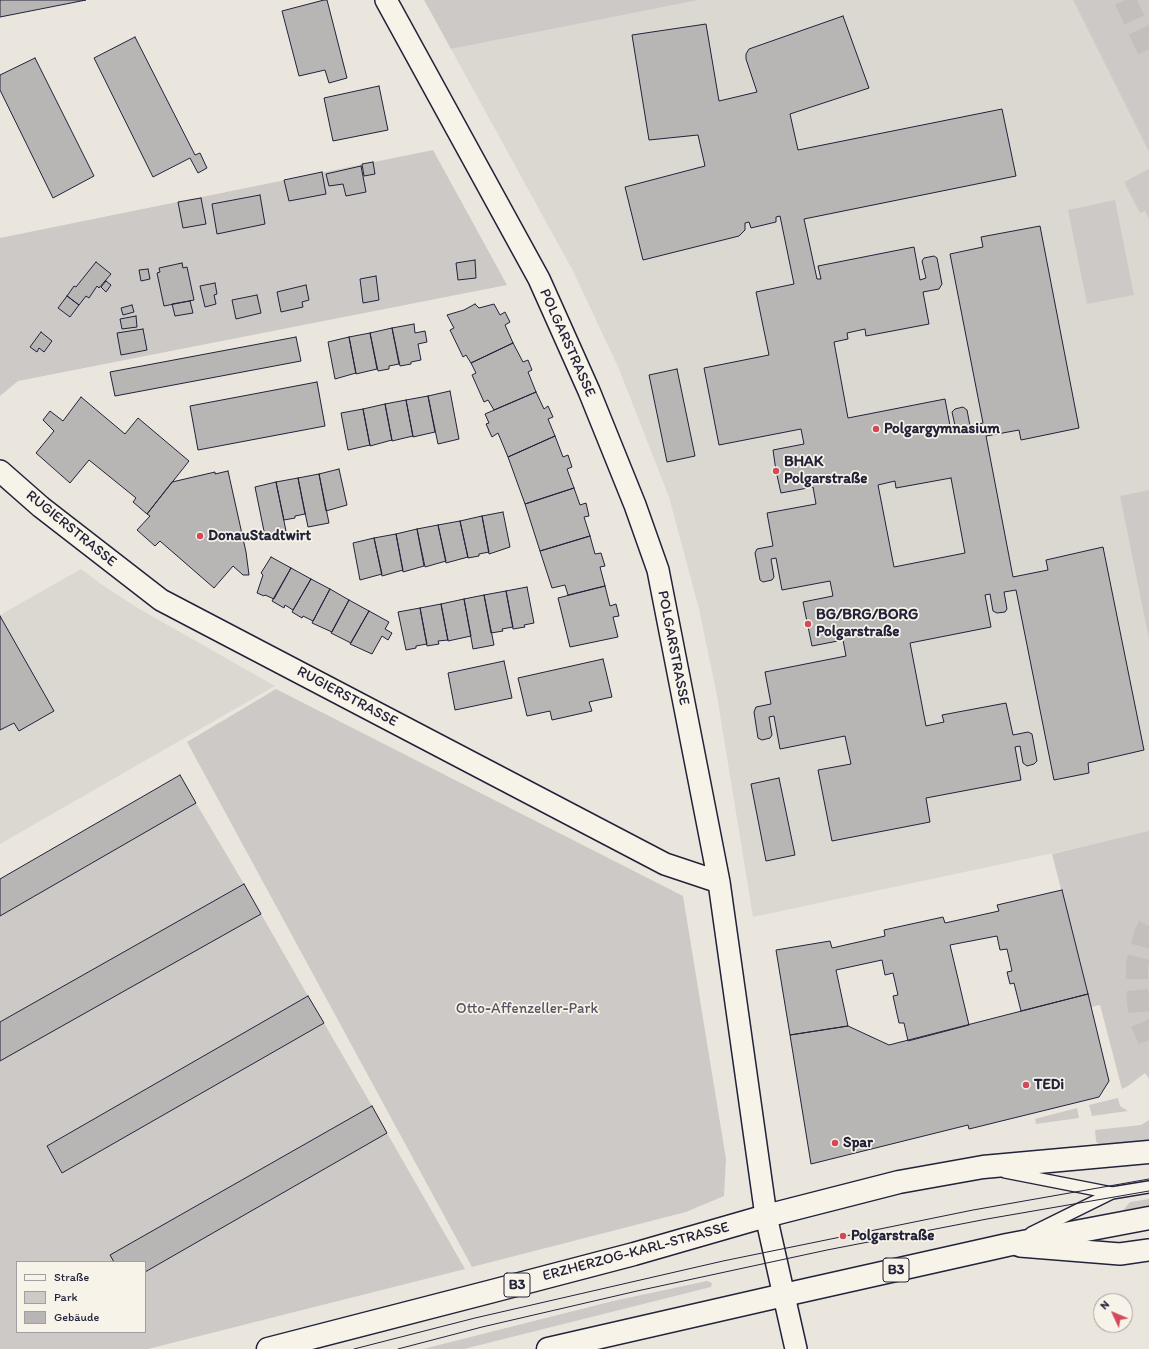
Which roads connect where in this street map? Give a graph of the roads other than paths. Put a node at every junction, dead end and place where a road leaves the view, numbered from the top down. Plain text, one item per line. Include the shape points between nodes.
1 (386, 0) edge
2 (0, 470) edge
3 (719, 882) junction
4 (1149, 1152) edge
5 (983, 1168) junction
6 (1149, 1187) edge
7 (1112, 1193) junction
8 (766, 1216) junction
9 (1149, 1218) edge
10 (1007, 1245) junction
11 (1149, 1250) edge
12 (784, 1295) junction
13 (579, 1346) edge
14 (268, 1349) edge
15 (548, 1349) edge
16 (796, 1349) edge

1 - 3 street, POLGARSTRASSE via 539,278 589,391 635,505 658,570
2 - 3 street, RUGIERSTRASSE via 41,507 161,600 665,864
3 - 8 street, POLGARSTRASSE
4 - 5 main road, ERZHERZOG-KARL-STRASSE / B3
5 - 7 lane, ERZHERZOG-KARL-STRASSE
5 - 8 main road, ERZHERZOG-KARL-STRASSE / B3 via 899,1182
6 - 7 lane, ERZHERZOG-KARL-STRASSE
7 - 10 lane, ERZHERZOG-KARL-STRASSE
8 - 12 street, POLGARSTRASSE
8 - 14 main road, ERZHERZOG-KARL-STRASSE / B3 via 634,1254
9 - 10 main road, ERZHERZOG-KARL-STRASSE / B3
10 - 11 street, ERZHERZOG-KARL-STRASSE via 1120,1254
10 - 12 main road, ERZHERZOG-KARL-STRASSE / B3
12 - 13 main road, ERZHERZOG-KARL-STRASSE / B3
12 - 16 street, POLGARSTRASSE
13 - 15 main road, ERZHERZOG-KARL-STRASSE / B3

